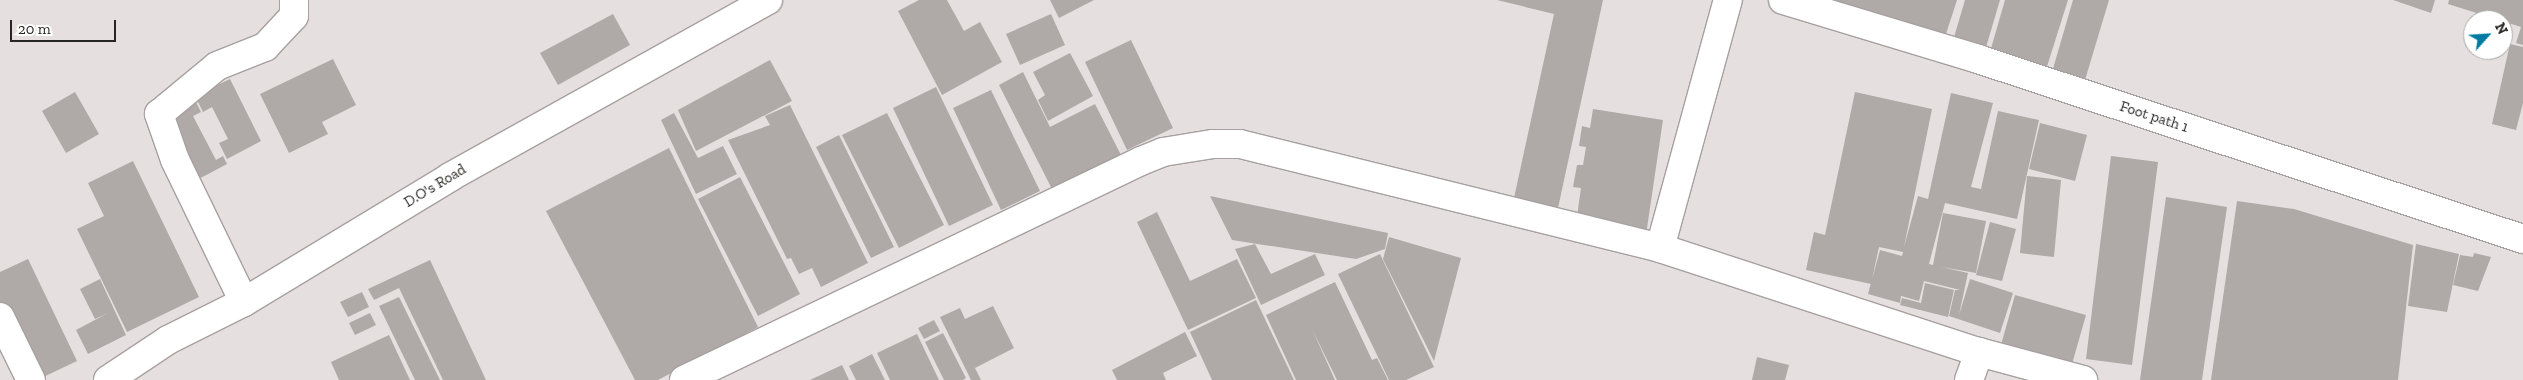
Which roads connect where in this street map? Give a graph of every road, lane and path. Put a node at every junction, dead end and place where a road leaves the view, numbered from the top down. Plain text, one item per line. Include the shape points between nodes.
1 (294, 0) edge
2 (768, 0) edge
3 (1728, 0) edge
4 (1783, 0) edge
5 (2523, 239) edge
6 (1660, 248) junction
7 (244, 302) junction
8 (0, 317) edge
9 (1979, 352) junction
10 (31, 380) edge
11 (108, 380) edge
12 (684, 380) edge
13 (1969, 380) edge
14 (2083, 380) edge

1 - 7 street via 294,16 265,47 217,66 159,114 175,160
2 - 7 street, D.O's Road via 450,177
3 - 6 street
4 - 5 street, Foot path 1 via 1988,62
6 - 9 street
6 - 12 street via 1240,144 1213,144 1164,152 1141,161
7 - 11 street, D.O's Road via 168,340
8 - 10 street
9 - 13 street
9 - 14 street

